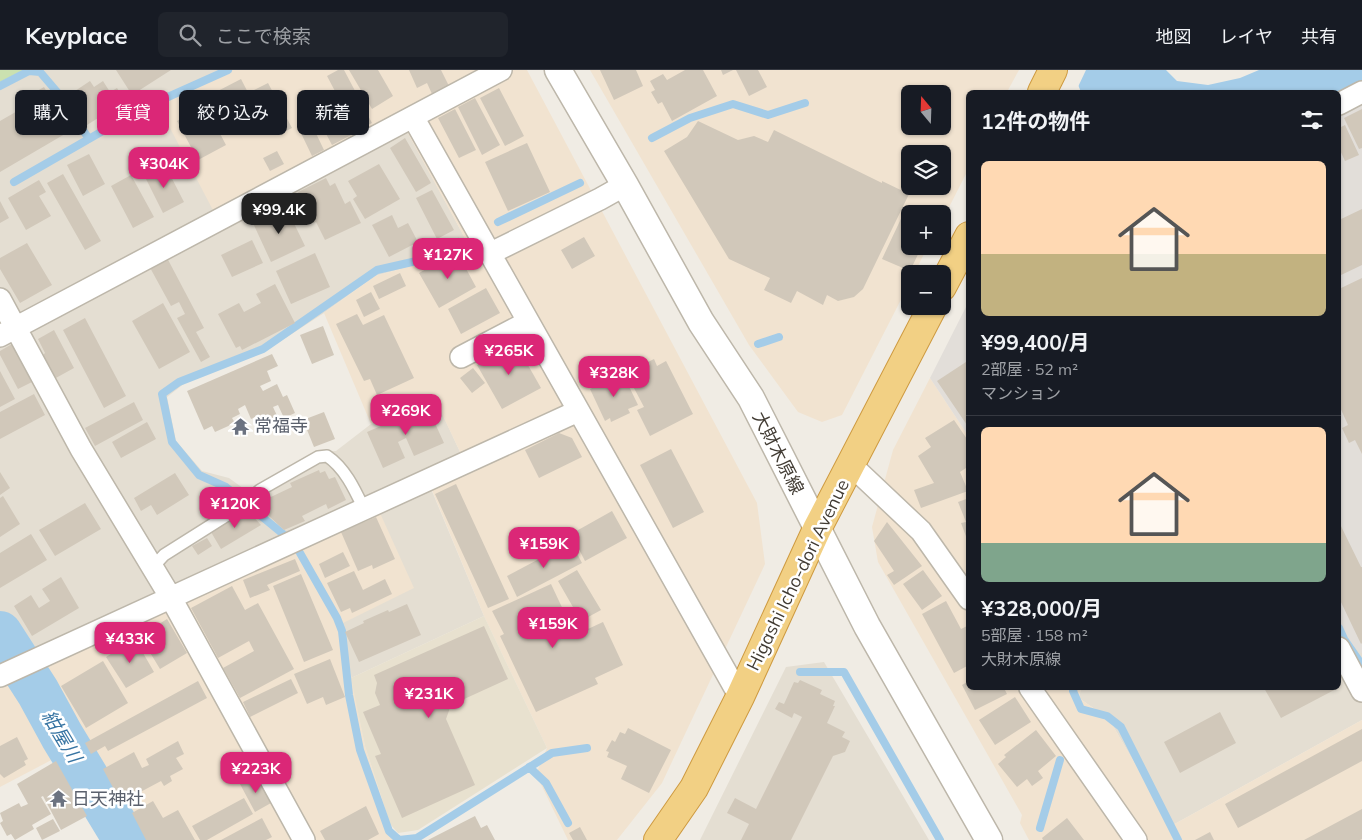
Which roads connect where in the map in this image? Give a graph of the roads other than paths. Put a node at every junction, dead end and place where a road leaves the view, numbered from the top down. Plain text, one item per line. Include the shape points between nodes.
1 (500, 70) edge
2 (558, 70) edge
3 (1362, 92) edge
4 (1341, 103) edge
5 (413, 117) junction
6 (625, 185) junction
7 (966, 242) edge
8 (489, 254) junction
9 (951, 270) edge
10 (0, 299) edge
11 (928, 315) edge
12 (528, 322) junction
13 (8, 332) edge
14 (462, 357) dead end
15 (578, 411) junction
16 (852, 465) junction
17 (364, 509) junction
18 (817, 530) junction
19 (153, 567) junction
20 (966, 595) edge
21 (171, 598) junction
22 (1341, 652) edge
23 (5, 673) edge
24 (1031, 690) edge
25 (1362, 691) edge
26 (740, 696) junction
27 (304, 840) edge
28 (658, 840) edge
29 (989, 840) edge
30 (1136, 840) edge

1 - 5 street
2 - 6 street, 大財木原線
3 - 4 street
5 - 8 street
5 - 13 street
6 - 8 street
6 - 18 street, 大財木原線 via 701,322 751,398
7 - 9 highway
8 - 12 street
10 - 13 street
11 - 16 highway, Higashi Icho-dori Avenue
12 - 14 street
12 - 15 street
13 - 19 street
15 - 17 street
15 - 26 street
16 - 18 highway, Higashi Icho-dori Avenue
16 - 20 street via 921,531
17 - 19 lane via 337,463 327,456 318,457 260,490 248,502 164,555
17 - 21 street
18 - 26 highway, Higashi Icho-dori Avenue
18 - 29 street, 大財木原線 via 867,626
19 - 21 street
21 - 23 street
21 - 27 street
22 - 25 street
24 - 30 street
26 - 28 highway, Higashi Icho-dori Avenue via 694,788

